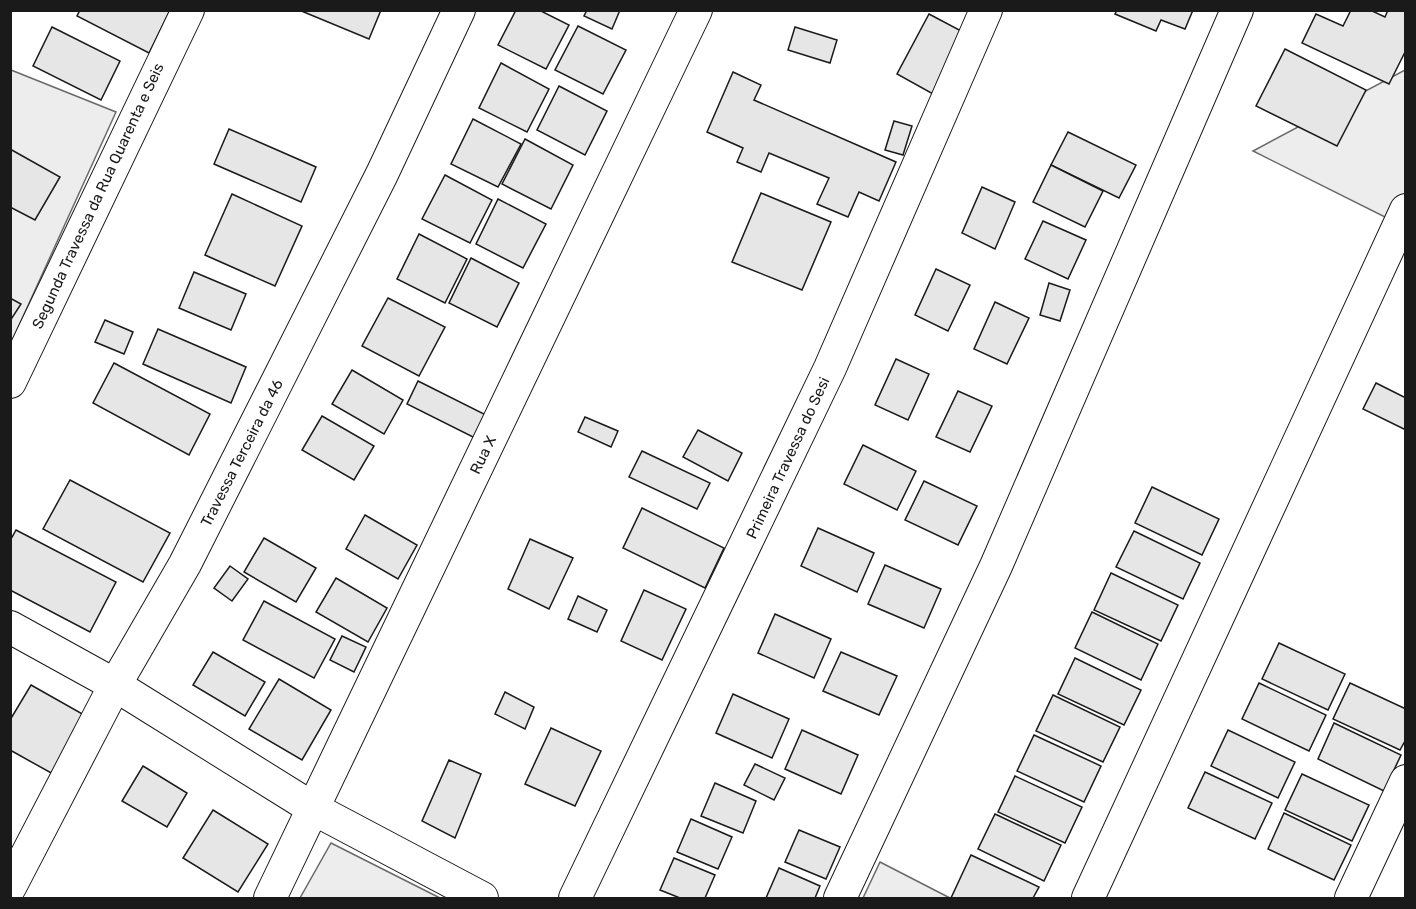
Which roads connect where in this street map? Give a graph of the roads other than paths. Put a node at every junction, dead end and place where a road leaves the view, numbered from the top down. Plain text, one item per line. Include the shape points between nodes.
1 (188, 10) edge
2 (459, 10) edge
3 (696, 10) edge
4 (986, 10) edge
5 (1237, 10) edge
6 (1406, 210) edge
7 (10, 382) edge
8 (10, 627) edge
9 (115, 685) junction
10 (1406, 781) edge
11 (314, 809) junction
12 (10, 887) edge
13 (270, 898) edge
14 (482, 898) edge
15 (575, 898) edge
16 (840, 898) edge
17 (1088, 898) edge
18 (1351, 898) edge

1 - 7 street, Segunda Travessa da Rua Quarenta e Seis
2 - 9 street, Travessa Terceira da 46 via 283,374 185,564
3 - 11 street, Rua X
4 - 15 street, Primeira Travessa do Sesi via 830,368
5 - 16 street via 996,567
6 - 17 street
8 - 9 street
9 - 11 street
9 - 12 street, Travessa Terceira da 46
10 - 18 street
11 - 13 street, Rua X
11 - 14 street

